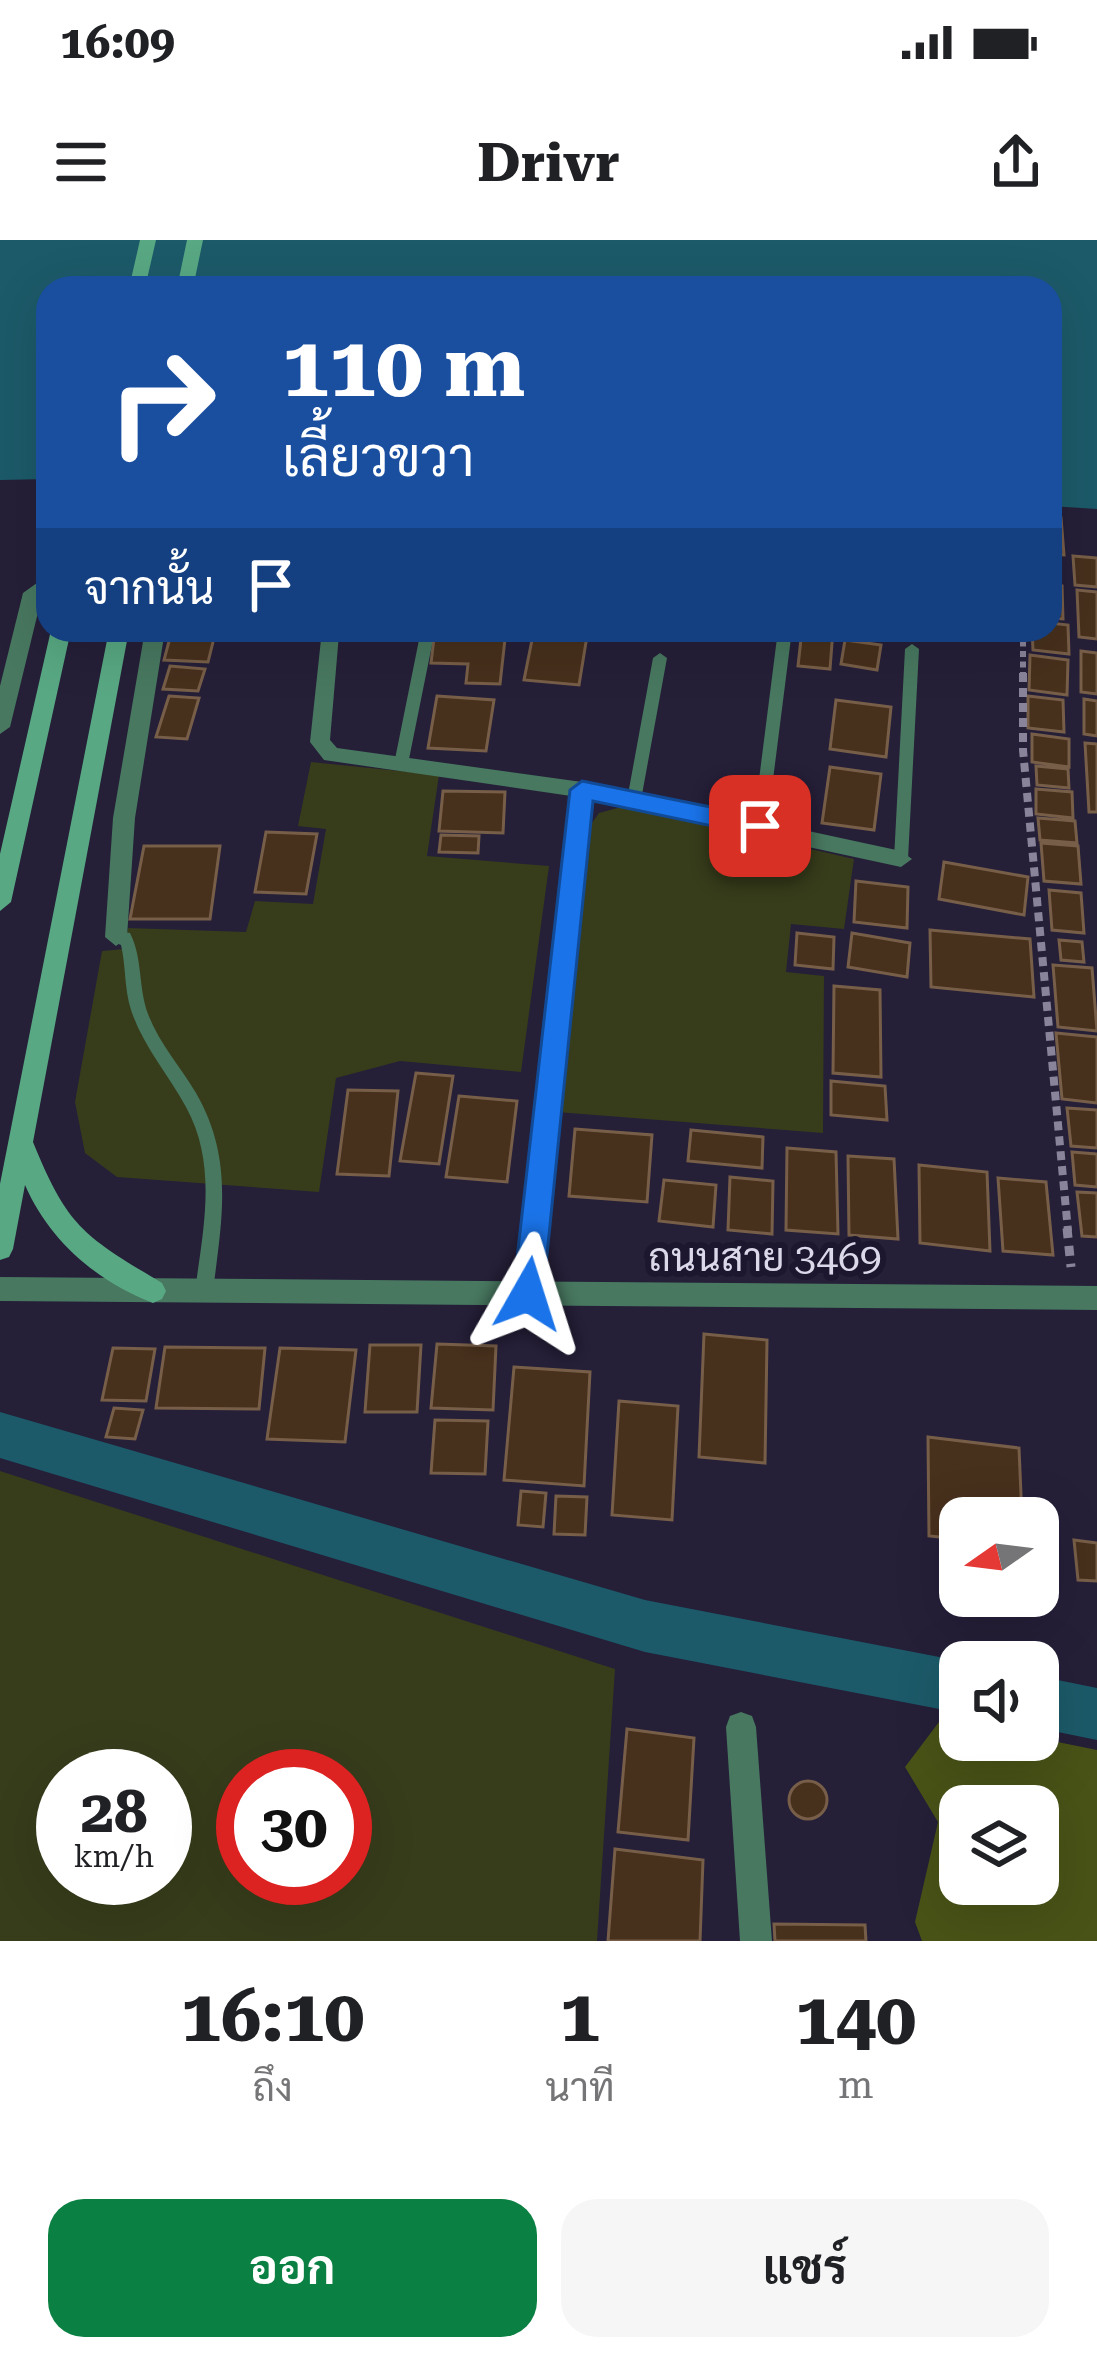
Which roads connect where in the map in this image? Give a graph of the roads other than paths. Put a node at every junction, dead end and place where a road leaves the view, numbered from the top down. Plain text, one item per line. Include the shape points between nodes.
1 (148, 240) edge
2 (195, 240) edge
3 (140, 276) edge
4 (188, 276) edge
5 (36, 591) edge
6 (58, 642) edge
7 (117, 642) edge
8 (153, 642) edge
9 (328, 642) edge
10 (426, 642) edge
11 (783, 642) edge
12 (911, 649) dead end
13 (660, 658) dead end
14 (0, 727) edge
15 (401, 764) junction
16 (582, 790) junction
17 (634, 800) junction
18 (760, 826) junction
19 (901, 859) joint
20 (0, 902) edge
21 (116, 937) joint
22 (21, 1143) junction
23 (0, 1249) edge
24 (0, 1288) edge
25 (153, 1291) junction
26 (204, 1291) junction
27 (528, 1294) junction
28 (1085, 1298) edge
29 (741, 1727) dead end
30 (756, 1941) edge

1 - 3 main road
2 - 4 main road
5 - 14 street
6 - 20 main road
7 - 22 main road
8 - 21 street via 124,818
9 - 15 street via 323,750
10 - 15 lane
11 - 18 lane
12 - 19 lane
13 - 17 lane
15 - 16 street
16 - 17 street
16 - 27 street
17 - 18 street
18 - 19 street
21 - 26 lane via 132,951 136,1001 163,1059 211,1140 218,1177
22 - 23 main road
22 - 25 main road via 40,1203 75,1244
24 - 25 street, ถนนสาย 3469
25 - 26 street, ถนนสาย 3469
26 - 27 street, ถนนสาย 3469
27 - 28 street, ถนนสาย 3469
29 - 30 street

